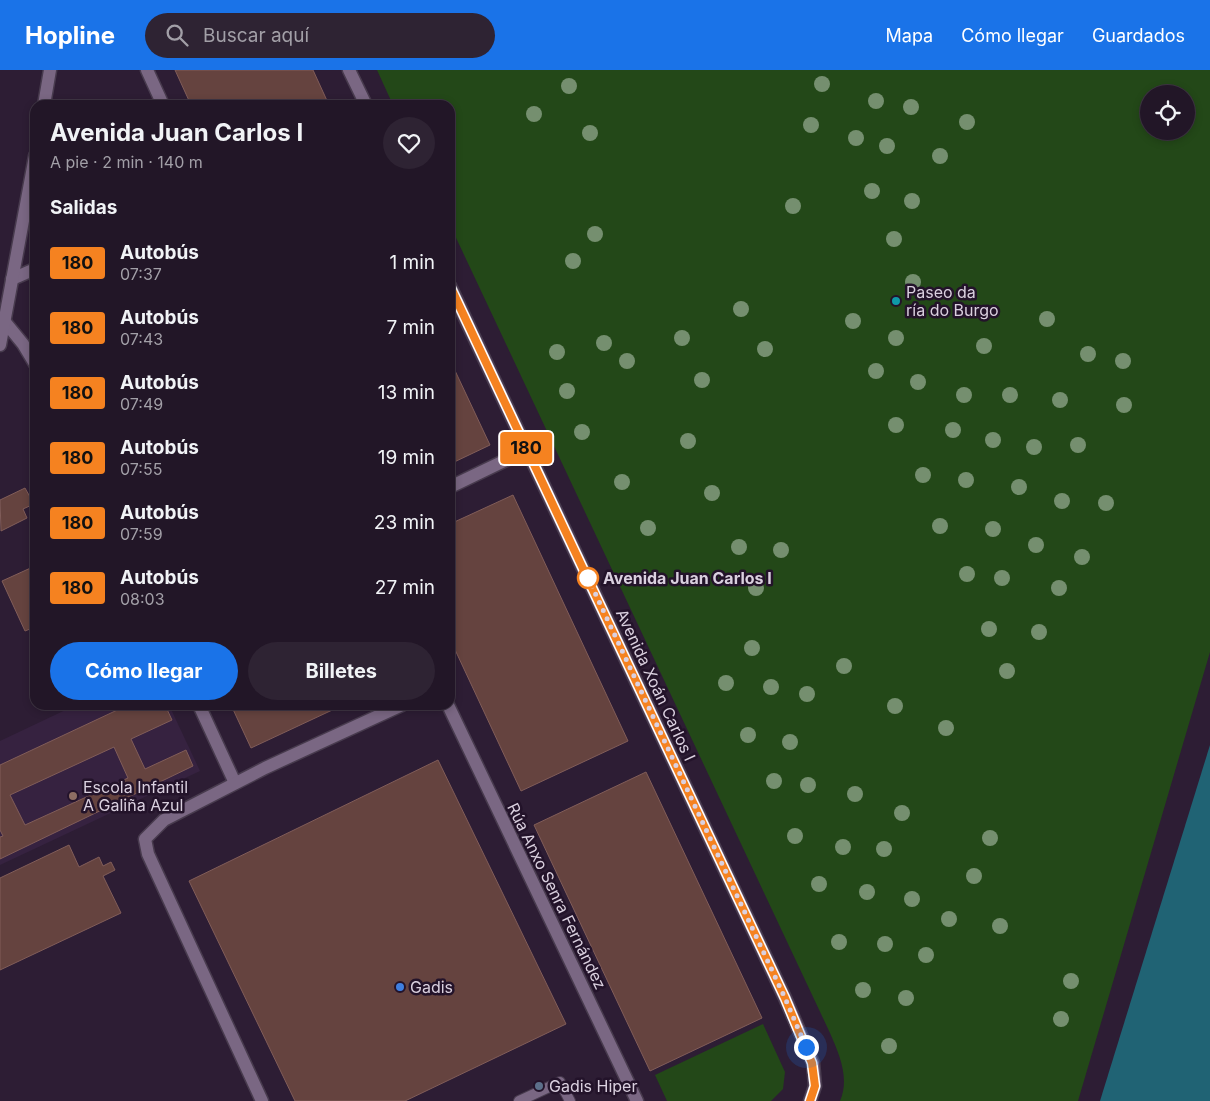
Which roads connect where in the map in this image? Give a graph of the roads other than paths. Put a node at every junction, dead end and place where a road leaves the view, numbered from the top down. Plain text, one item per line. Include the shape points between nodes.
1 (50, 70) edge
2 (147, 70) edge
3 (349, 70) edge
4 (45, 100) edge
5 (161, 100) edge
6 (364, 100) edge
7 (30, 183) edge
8 (30, 271) edge
9 (12, 280) junction
10 (455, 297) edge
11 (4, 322) junction
12 (0, 345) edge
13 (30, 356) edge
14 (527, 450) junction
15 (455, 485) edge
16 (201, 710) edge
17 (391, 710) edge
18 (450, 710) edge
19 (235, 783) junction
20 (262, 1101) edge
21 (518, 1101) edge
22 (570, 1101) edge
23 (637, 1101) edge
24 (810, 1101) edge

1 - 4 street
2 - 5 street
3 - 6 street
7 - 9 street
8 - 9 street
9 - 11 street
10 - 14 street, Avenida Xoán Carlos I
11 - 12 street
11 - 13 street
14 - 15 street
14 - 24 street, Avenida Xoán Carlos I via 785,998 812,1063 815,1086
16 - 19 street
17 - 19 street
18 - 23 street, Rúa Anxo Senra Fernández
19 - 20 street via 164,820 145,840 148,854
21 - 22 lane via 560,1082

